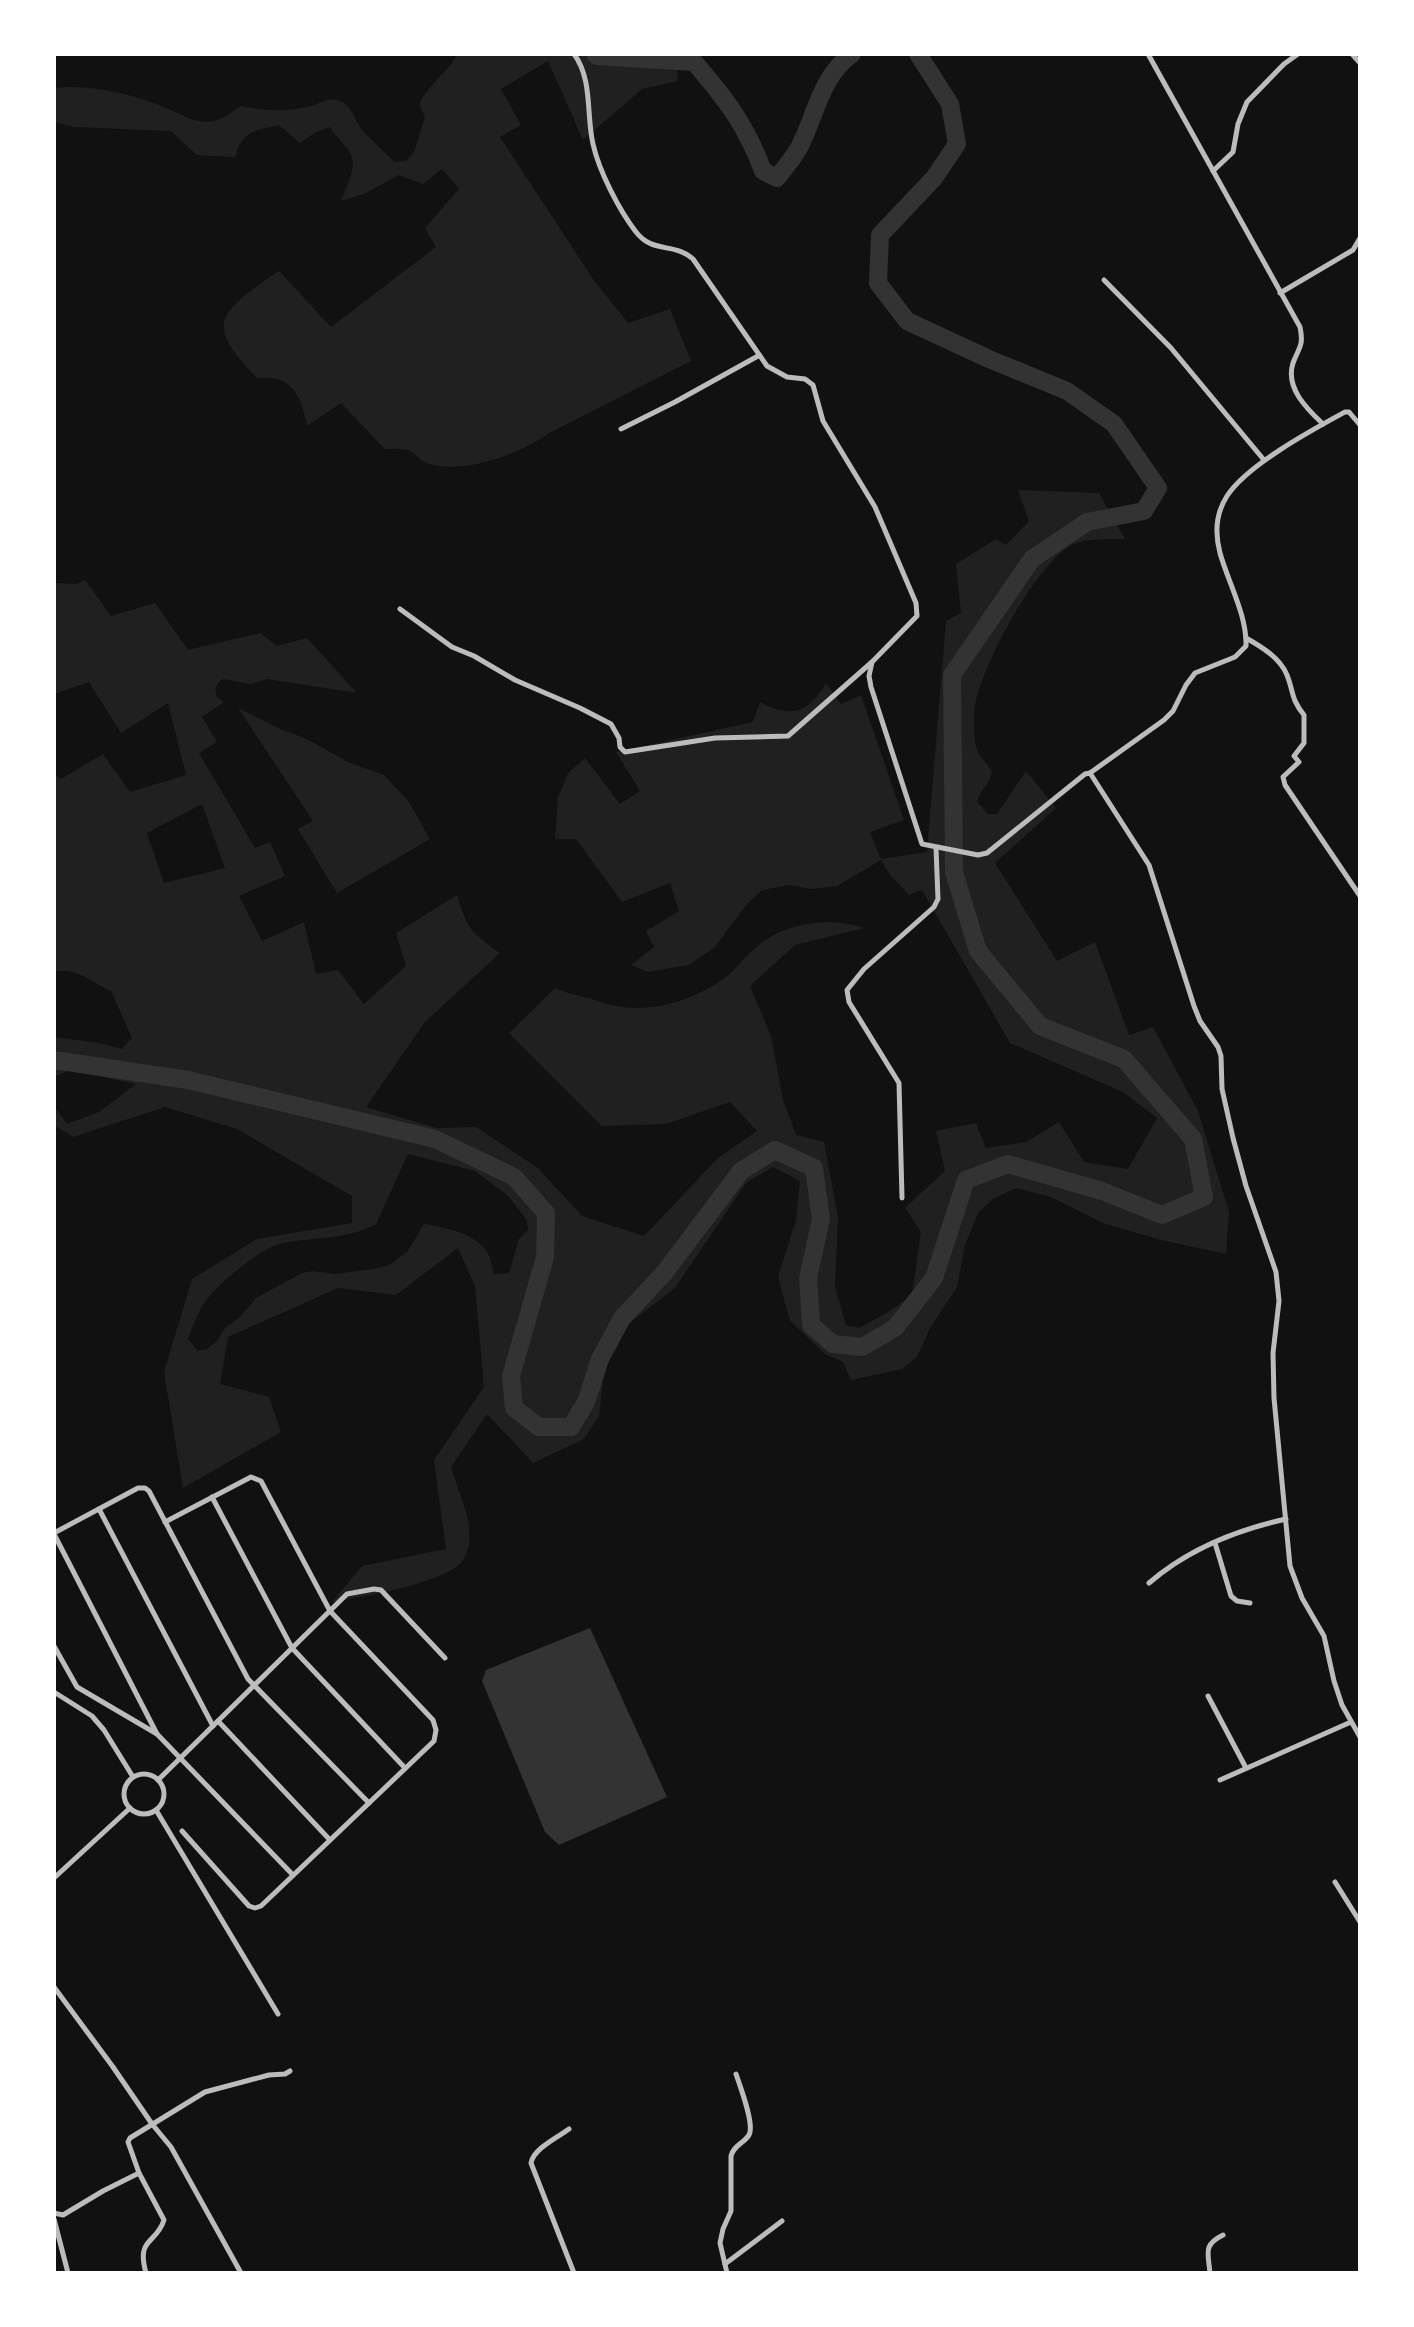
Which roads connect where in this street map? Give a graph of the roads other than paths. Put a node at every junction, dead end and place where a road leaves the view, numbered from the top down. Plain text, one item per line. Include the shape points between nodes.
1 (574, 54) edge
2 (1148, 54) edge
3 (1298, 54) edge
4 (1352, 54) edge
5 (1360, 63) edge
6 (1213, 171) junction
7 (1360, 238) edge
8 (1104, 280) dead end
9 (1280, 293) junction
10 (758, 356) junction
11 (1357, 417) edge
12 (1323, 424) junction
13 (1360, 425) edge
14 (621, 429) dead end
15 (1264, 460) junction
16 (400, 609) dead end
17 (1247, 638) junction
18 (873, 662) junction
19 (1090, 774) junction
20 (939, 849) junction
21 (1360, 896) edge
22 (902, 1198) dead end
23 (212, 1497) junction
24 (99, 1509) junction
25 (1286, 1519) junction
26 (165, 1522) junction
27 (54, 1534) edge
28 (1215, 1542) junction
29 (1149, 1583) dead end
30 (1251, 1603) dead end
31 (330, 1611) junction
32 (54, 1646) edge
33 (292, 1648) junction
34 (445, 1658) dead end
35 (254, 1685) junction
36 (54, 1692) edge
37 (1208, 1696) dead end
38 (1351, 1722) junction
39 (216, 1723) junction
40 (157, 1734) junction
41 (1360, 1737) edge
42 (181, 1758) junction
43 (405, 1768) junction
44 (1246, 1768) junction
45 (133, 1777) junction
46 (158, 1780) junction
47 (1220, 1780) dead end
48 (369, 1803) junction
49 (130, 1808) junction
50 (156, 1810) junction
51 (182, 1831) dead end
52 (330, 1840) junction
53 (293, 1875) junction
54 (54, 1878) edge
55 (1335, 1882) dead end
56 (1360, 1922) edge
57 (54, 1987) edge
58 (278, 2014) dead end
59 (290, 2071) dead end
60 (736, 2074) dead end
61 (152, 2124) junction
62 (569, 2129) dead end
63 (139, 2173) junction
64 (54, 2213) edge
65 (54, 2220) edge
66 (782, 2221) dead end
67 (1223, 2235) dead end
68 (725, 2263) junction
69 (68, 2273) edge
70 (146, 2273) edge
71 (241, 2273) edge
72 (573, 2273) edge
73 (727, 2273) edge
74 (1210, 2273) edge

1 - 10 street via 586,82 599,165 636,232 655,248 684,251 693,259
2 - 6 street
3 - 6 street via 1247,102 1233,152
4 - 5 street
6 - 9 street
7 - 9 street via 1353,250
8 - 15 street via 1171,348
9 - 12 street via 1300,327 1303,342 1292,366 1299,401
10 - 14 street
10 - 18 street via 777,373 813,385 823,421 875,507 916,603 916,616
11 - 12 street via 1345,412
11 - 13 street
12 - 15 street
15 - 17 street via 1229,493 1217,524 1220,552
16 - 18 street via 452,647 611,723 625,752 715,738 788,736
17 - 19 street via 1235,657 1195,673 1164,720
17 - 21 street via 1281,665 1294,703 1304,715 1304,743 1294,756 1299,762 1283,777 1285,785
18 - 20 street via 871,687 920,840 926,847
19 - 20 street via 987,853
19 - 25 street via 1149,864 1194,1006 1221,1056 1222,1089 1233,1138 1276,1272 1274,1398
20 - 22 street via 934,907 847,990 849,1002 900,1083
23 - 26 street
23 - 31 street via 251,1477 261,1481
23 - 33 street
24 - 26 street via 145,1488
24 - 27 street
24 - 39 street
25 - 28 street
25 - 38 street via 1296,1585 1324,1636 1334,1681
26 - 35 street
27 - 40 street
28 - 29 street via 1170,1565
28 - 30 street via 1231,1596
31 - 33 street
31 - 34 street via 347,1594 381,1590
31 - 43 street via 433,1720 433,1741
32 - 40 street via 77,1687
33 - 35 street
33 - 43 street
35 - 39 street
35 - 48 street
36 - 45 street via 92,1716
37 - 44 street
38 - 41 street
38 - 44 street
39 - 42 street
39 - 52 street
40 - 42 street
42 - 46 street
42 - 53 street
43 - 48 street
44 - 47 street
45 - 46 street via 146,1774
45 - 49 street via 124,1795
46 - 50 street via 164,1792
48 - 52 street
49 - 50 street via 142,1814
49 - 54 street
50 - 58 street
51 - 53 street via 249,1906 261,1906
52 - 53 street
55 - 56 street
57 - 61 street
59 - 61 street via 205,2092
60 - 68 street via 751,2127 749,2136 730,2156 731,2211 720,2243
61 - 63 street via 129,2140
61 - 71 street via 171,2147
62 - 72 street via 536,2152 531,2163
63 - 64 street via 63,2215
63 - 70 street via 164,2220 142,2254
65 - 69 street
66 - 68 street
67 - 74 street via 1208,2248
68 - 73 street

